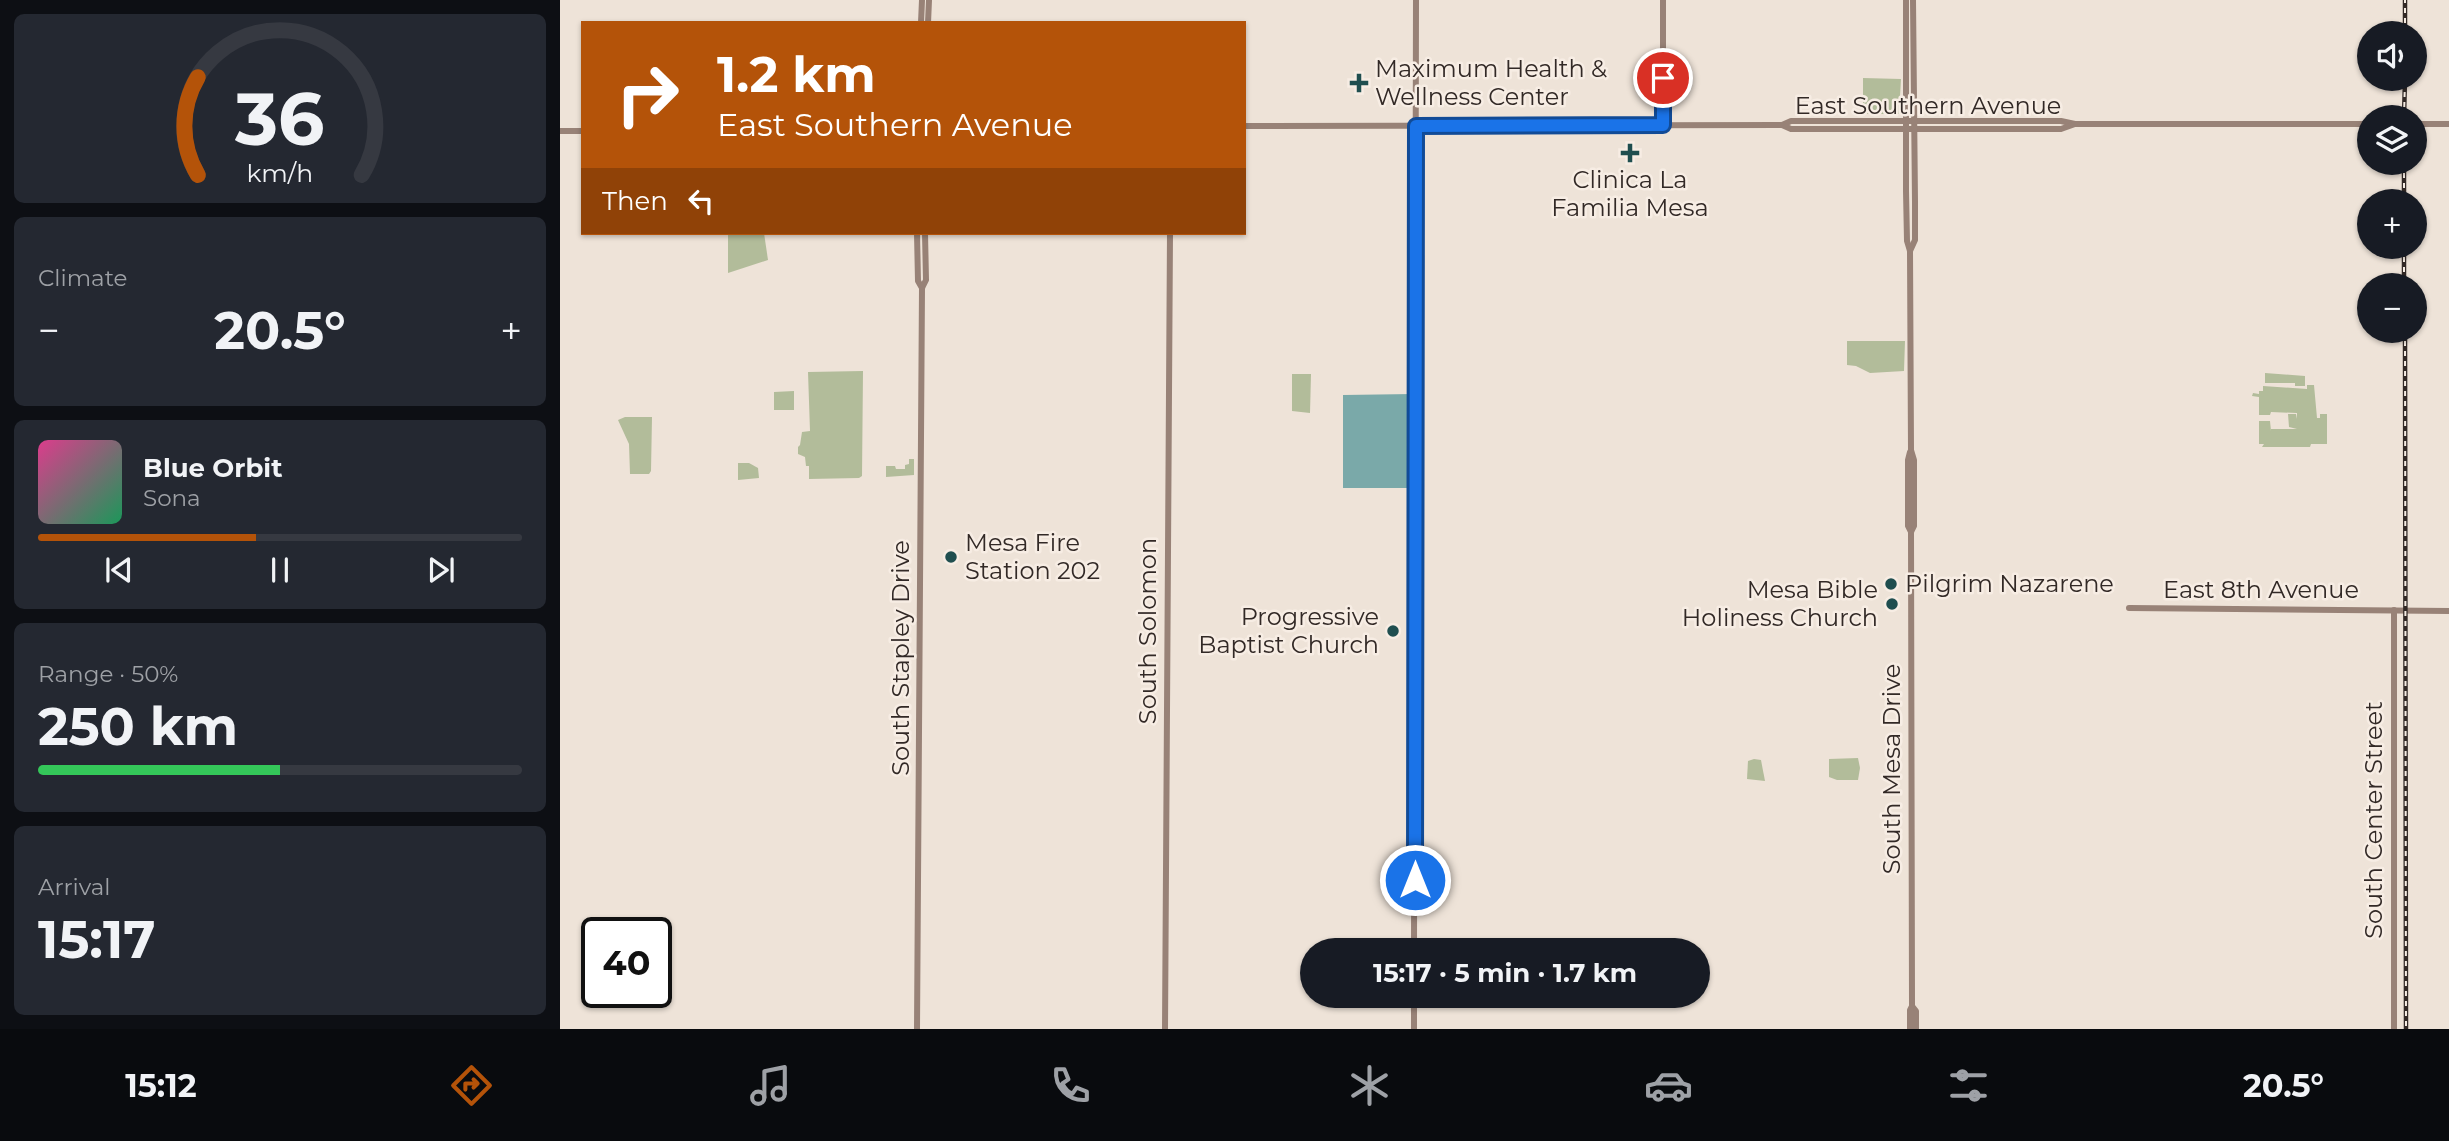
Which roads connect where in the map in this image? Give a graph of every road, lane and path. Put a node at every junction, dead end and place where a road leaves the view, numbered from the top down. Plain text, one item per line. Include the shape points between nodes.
1 (922, 0) edge
2 (929, 0) edge
3 (1416, 0) edge
4 (1663, 0) edge
5 (1906, 0) edge
6 (1913, 0) edge
7 (921, 21) edge
8 (928, 21) edge
9 (1847, 120) junction
10 (1905, 120) junction
11 (1915, 120) junction
12 (2040, 120) junction
13 (2075, 124) junction
14 (2357, 124) edge
15 (2427, 124) edge
16 (2449, 124) edge
17 (1663, 125) junction
18 (1782, 125) junction
19 (1246, 126) edge
20 (1416, 126) junction
21 (1806, 129) junction
22 (2002, 130) junction
23 (560, 131) edge
24 (581, 131) edge
25 (1906, 131) junction
26 (1915, 131) junction
27 (1906, 182) junction
28 (1915, 219) junction
29 (917, 235) edge
30 (925, 235) edge
31 (1170, 235) edge
32 (917, 243) junction
33 (1910, 251) junction
34 (926, 266) junction
35 (922, 288) junction
36 (2129, 608) dead end
37 (2394, 610) junction
38 (2449, 611) edge
39 (1415, 938) edge
40 (1912, 1006) junction
41 (1414, 1008) edge
42 (917, 1029) edge
43 (1165, 1029) edge
44 (1414, 1029) edge
45 (1910, 1029) edge
46 (1916, 1029) edge
47 (2394, 1029) edge

1 - 7 main road
2 - 8 main road
3 - 20 main road
4 - 17 main road
5 - 10 main road, South Mesa Drive
6 - 11 main road, South Mesa Drive
9 - 10 main road, East Southern Avenue
9 - 18 main road, East Southern Avenue
9 - 21 main road
10 - 11 main road, East Southern Avenue
10 - 25 main road, South Mesa Drive
11 - 12 main road, East Southern Avenue
11 - 26 main road, South Mesa Drive
12 - 13 main road, East Southern Avenue
12 - 22 main road via 2008,124
13 - 14 main road, East Southern Avenue
13 - 22 main road, East Southern Avenue via 2061,129
15 - 16 main road
17 - 18 main road, East Southern Avenue
17 - 20 main road, East Southern Avenue
18 - 21 main road, East Southern Avenue
19 - 20 main road, East Southern Avenue
20 - 39 main road
21 - 25 main road, East Southern Avenue
22 - 26 main road, East Southern Avenue
23 - 24 main road
25 - 26 main road, East Southern Avenue
25 - 27 main road, South Mesa Drive
26 - 28 main road, South Mesa Drive
27 - 28 main road
27 - 33 main road, South Mesa Drive
28 - 33 main road, South Mesa Drive
29 - 32 main road, South Stapley Drive
30 - 34 main road, South Stapley Drive
31 - 43 main road, South Solomon
32 - 34 main road via 921,264
32 - 35 main road, South Stapley Drive
33 - 40 main road, South Mesa Drive
34 - 35 main road, South Stapley Drive
35 - 42 main road, South Stapley Drive
36 - 37 main road, East 8th Avenue
37 - 38 main road, East 8th Avenue
37 - 47 main road, South Center Street
40 - 45 main road, South Mesa Drive
40 - 46 main road, South Mesa Drive
41 - 44 main road

